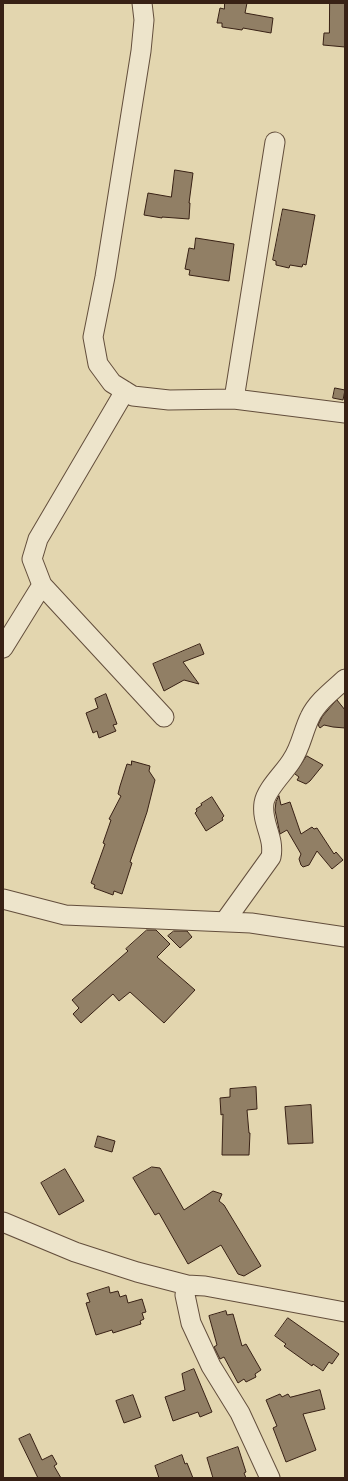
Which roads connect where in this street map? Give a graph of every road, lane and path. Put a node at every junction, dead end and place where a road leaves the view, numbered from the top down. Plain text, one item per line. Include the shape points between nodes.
1 (142, 3) edge
2 (275, 142) dead end
3 (125, 391) junction
4 (234, 399) junction
5 (345, 413) edge
6 (42, 585) junction
7 (3, 648) edge
8 (345, 679) edge
9 (164, 717) dead end
10 (3, 899) edge
11 (225, 921) junction
12 (345, 937) edge
13 (3, 1222) edge
14 (187, 1285) junction
15 (345, 1312) edge
16 (270, 1478) edge

1 - 3 street via 144,20 141,51 93,338 98,364 112,383
2 - 4 street
3 - 4 street via 133,396 169,400
3 - 6 street via 38,539 32,559
4 - 5 street
6 - 7 street
6 - 9 street
8 - 11 street via 310,716 298,751 265,797 263,813 273,849 271,857
10 - 11 street via 65,914
11 - 12 street
13 - 14 street via 75,1252
14 - 15 street via 205,1286
14 - 16 street via 185,1295 191,1323 211,1366 240,1414

